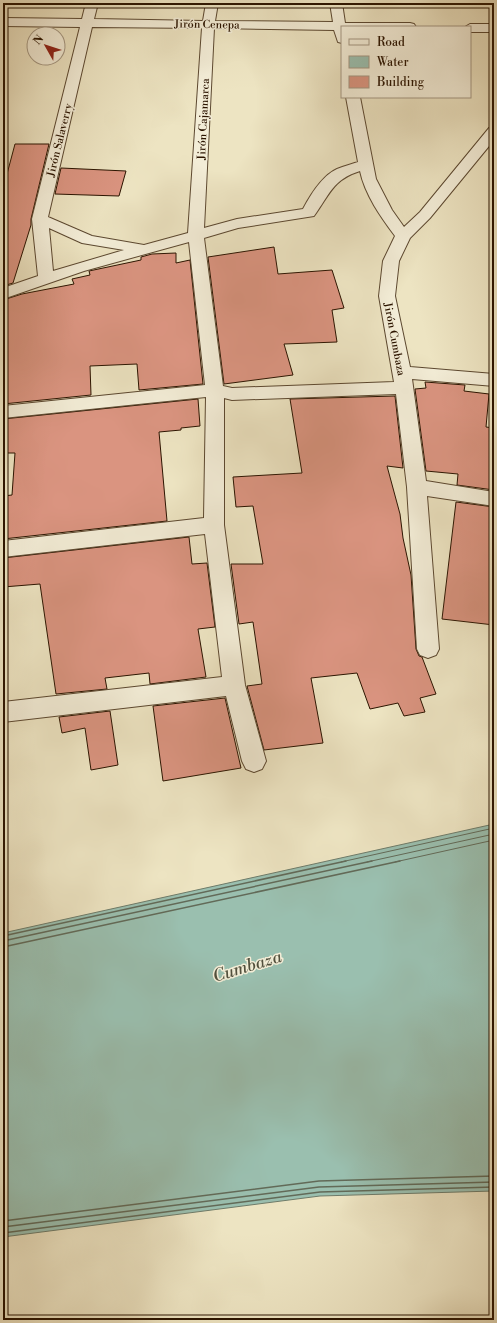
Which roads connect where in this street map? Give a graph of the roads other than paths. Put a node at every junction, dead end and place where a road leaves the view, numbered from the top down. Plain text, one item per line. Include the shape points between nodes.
1 (92, 3) edge
2 (212, 3) edge
3 (336, 3) edge
4 (3, 22) edge
5 (88, 23) junction
6 (208, 24) junction
7 (339, 26) junction
8 (471, 28) edge
9 (494, 28) edge
10 (341, 36) edge
11 (353, 98) edge
12 (494, 131) edge
13 (366, 164) junction
14 (40, 219) junction
15 (196, 236) junction
16 (403, 236) junction
17 (146, 250) junction
18 (46, 278) junction
19 (3, 294) edge
20 (403, 380) junction
21 (494, 380) edge
22 (215, 390) junction
23 (3, 412) edge
24 (417, 487) junction
25 (494, 499) edge
26 (214, 525) junction
27 (3, 549) edge
28 (428, 648) dead end
29 (234, 685) junction
30 (3, 712) edge
31 (254, 761) dead end

1 - 5 street, Jirón Salaverry
2 - 6 street, Jirón Cajamarca
3 - 7 street
4 - 5 street, Jirón Cenepa
5 - 6 street, Jirón Cenepa
5 - 14 street, Jirón Salaverry
6 - 7 street, Jirón Cenepa
6 - 15 street, Jirón Cajamarca
7 - 10 street
8 - 9 street
11 - 13 street
12 - 16 street, Jirón Cumbaza via 425,215
13 - 15 street via 342,173 330,181 309,213 237,224
13 - 16 street via 369,178 386,211
14 - 17 street via 88,240
14 - 18 street, Jirón Salaverry
15 - 17 street
15 - 22 street, Jirón Cajamarca
16 - 20 street, Jirón Cumbaza via 391,261 387,296
17 - 18 street
18 - 19 street
20 - 21 street
20 - 22 street via 232,394
20 - 24 street, Jirón Cumbaza
22 - 23 street
22 - 26 street, Jirón Cajamarca
24 - 25 street
24 - 28 street, Jirón Cumbaza
26 - 27 street
26 - 29 street, Jirón Cajamarca
29 - 30 street
29 - 31 street, Jirón Cajamarca

